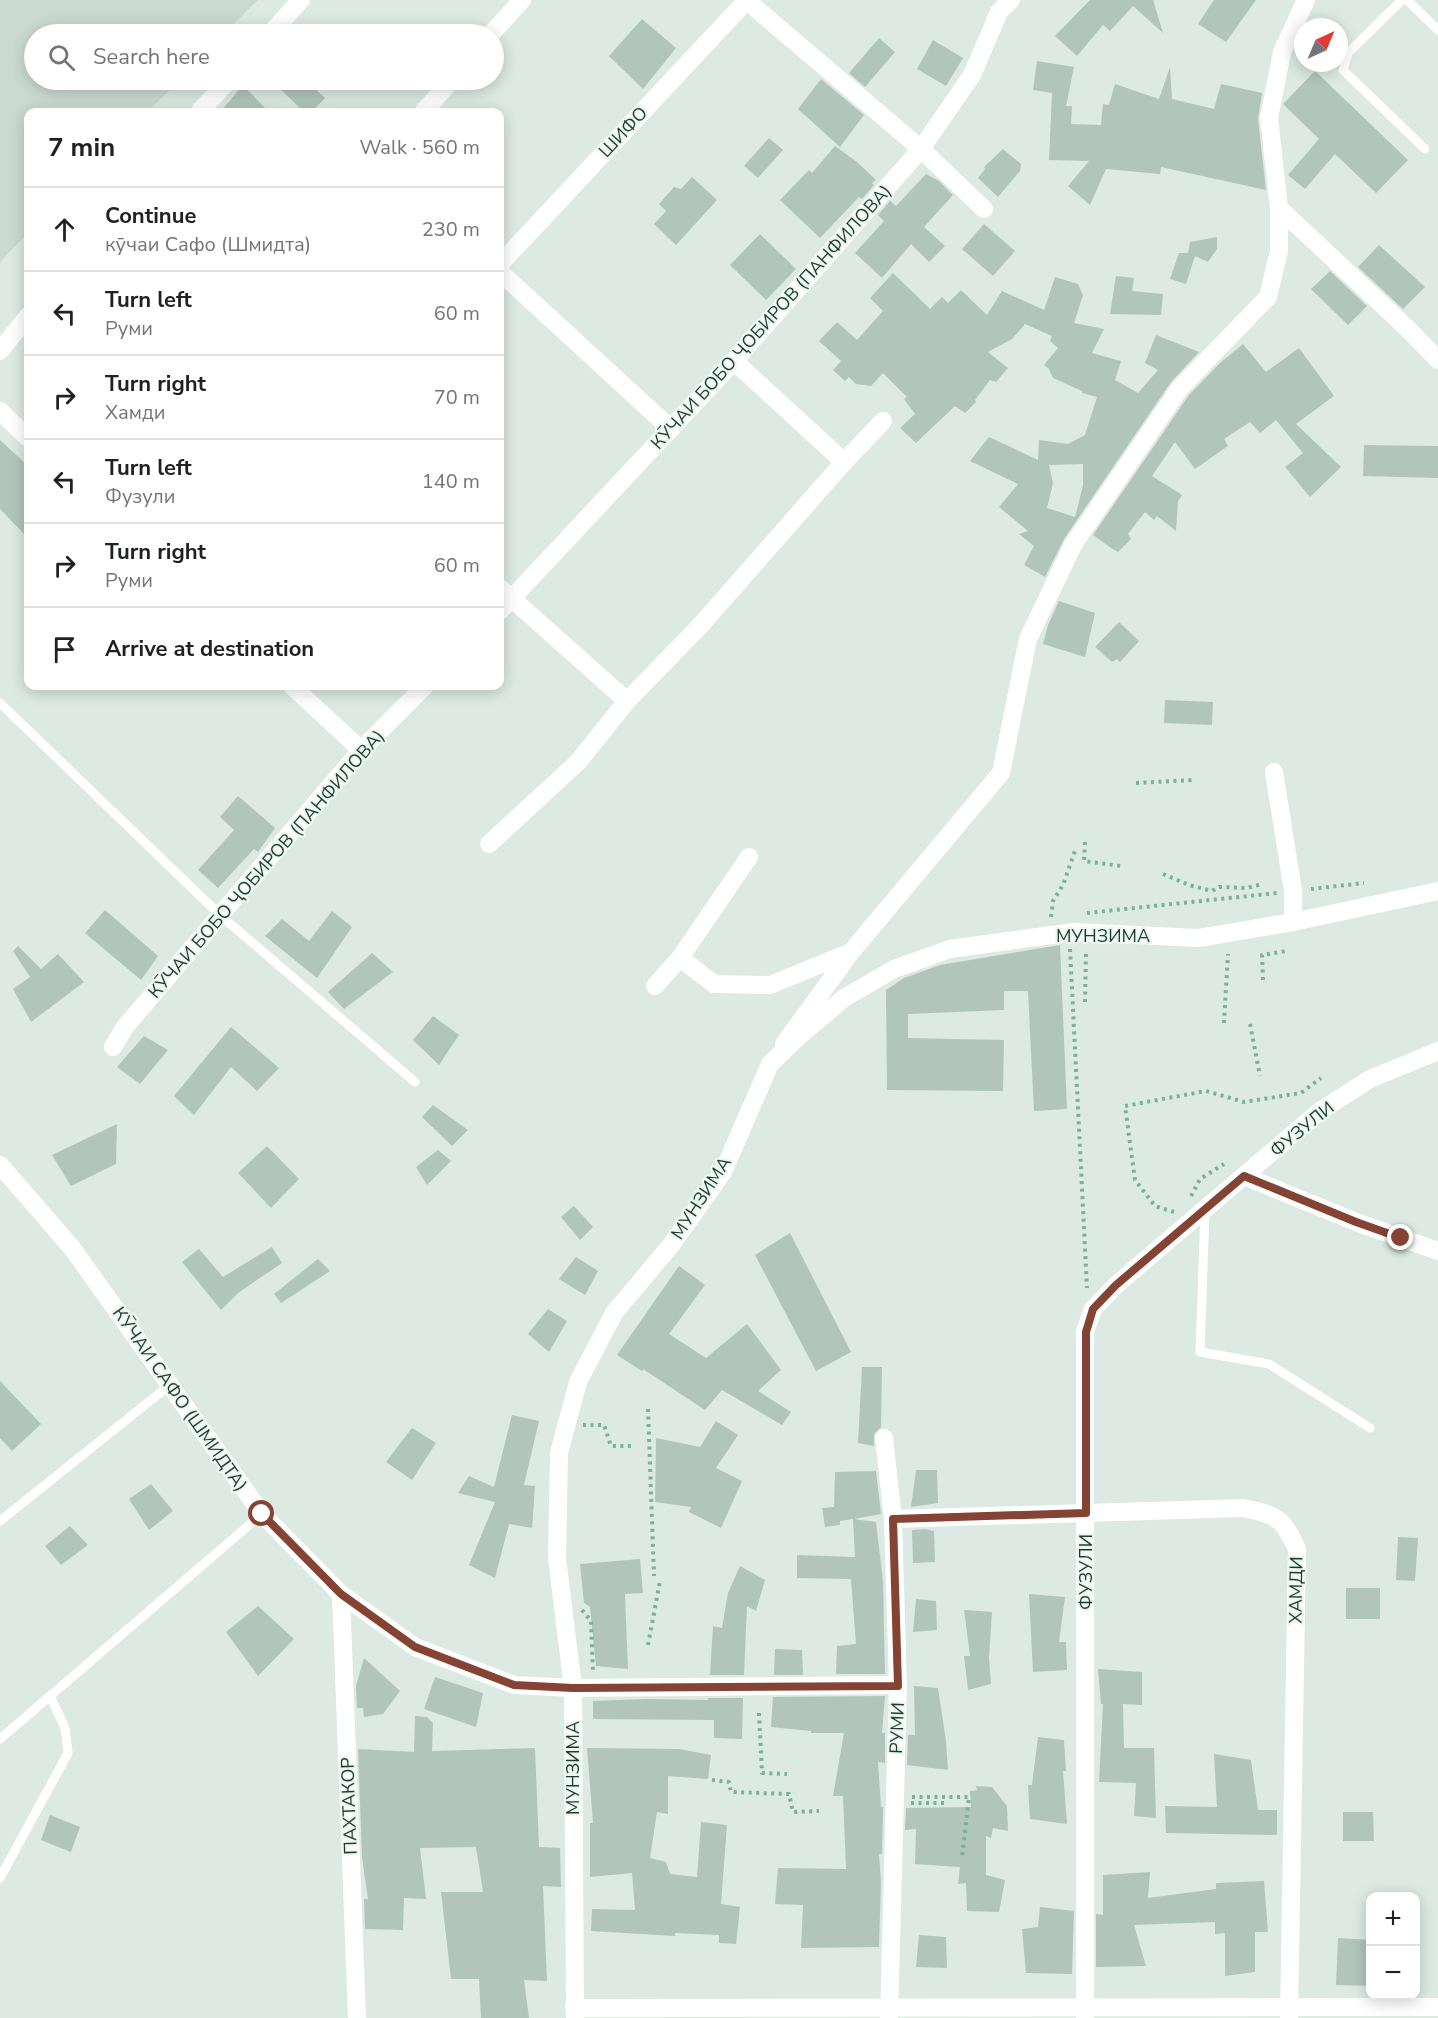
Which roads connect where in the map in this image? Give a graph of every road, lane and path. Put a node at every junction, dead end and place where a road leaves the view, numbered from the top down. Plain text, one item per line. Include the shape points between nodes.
1 (301, 0) edge
2 (522, 0) edge
3 (747, 0) edge
4 (1306, 0) edge
5 (1402, 0) edge
6 (1407, 0) edge
7 (1000, 4) edge
8 (279, 24) edge
9 (500, 24) edge
10 (1438, 30) edge
11 (220, 90) edge
12 (443, 90) edge
13 (203, 108) edge
14 (427, 108) edge
15 (921, 149) junction
16 (1425, 149) dead end
17 (1279, 208) junction
18 (984, 209) dead end
19 (504, 260) edge
20 (504, 276) edge
21 (24, 321) edge
22 (0, 351) edge
23 (1438, 360) edge
24 (734, 361) junction
25 (0, 411) edge
26 (883, 421) dead end
27 (670, 429) junction
28 (24, 434) edge
29 (844, 462) junction
30 (504, 598) edge
31 (504, 600) edge
32 (296, 690) edge
33 (421, 690) edge
34 (627, 701) junction
35 (0, 703) edge
36 (361, 750) junction
37 (1274, 772) dead end
38 (1193, 780) dead end
39 (1136, 783) dead end
40 (1085, 842) dead end
41 (489, 844) dead end
42 (1076, 848) dead end
43 (749, 857) dead end
44 (1121, 866) dead end
45 (1163, 874) dead end
46 (1364, 883) dead end
47 (1262, 884) dead end
48 (1293, 891) junction
49 (1438, 891) edge
50 (1086, 913) dead end
51 (219, 915) junction
52 (1062, 915) dead end
53 (1051, 916) junction
54 (1040, 918) dead end
55 (1293, 922) junction
56 (1057, 925) dead end
57 (1070, 949) dead end
58 (1287, 951) dead end
59 (851, 952) junction
60 (1086, 952) dead end
61 (1228, 954) dead end
62 (680, 958) junction
63 (1263, 980) dead end
64 (655, 986) dead end
65 (1085, 1002) dead end
66 (1224, 1023) dead end
67 (1250, 1024) dead end
68 (113, 1047) dead end
69 (1438, 1051) edge
70 (770, 1064) junction
71 (1260, 1076) dead end
72 (1321, 1078) dead end
73 (415, 1082) dead end
74 (1224, 1164) dead end
75 (0, 1165) edge
76 (1244, 1176) junction
77 (1190, 1197) dead end
78 (1205, 1209) junction
79 (1181, 1215) dead end
80 (1438, 1251) edge
81 (1087, 1288) dead end
82 (171, 1384) junction
83 (648, 1409) dead end
84 (582, 1418) dead end
85 (1370, 1428) dead end
86 (884, 1438) dead end
87 (635, 1446) dead end
88 (1086, 1513) junction
89 (262, 1514) junction
90 (893, 1519) junction
91 (0, 1521) edge
92 (654, 1576) dead end
93 (660, 1581) dead end
94 (341, 1594) junction
95 (580, 1607) dead end
96 (648, 1645) dead end
97 (593, 1680) dead end
98 (898, 1686) junction
99 (573, 1688) junction
100 (50, 1696) junction
101 (759, 1713) dead end
102 (0, 1739) edge
103 (786, 1774) dead end
104 (712, 1780) dead end
105 (911, 1797) dead end
106 (904, 1803) dead end
107 (947, 1803) dead end
108 (819, 1811) dead end
109 (962, 1857) dead end
110 (0, 1878) edge
111 (1438, 2007) edge
112 (1289, 2012) edge
113 (575, 2013) edge
114 (889, 2013) edge
115 (1085, 2013) edge
116 (357, 2018) edge

1 - 8 street
2 - 9 street
3 - 15 street
3 - 19 street, ШИФО
4 - 17 street via 1282,52 1269,118
5 - 16 lane via 1348,53 1343,70
6 - 10 lane
7 - 15 street, КӮЧАИ БОБО ҶОБИРОВ (ПАНФИЛОВА) via 972,75
11 - 13 street
12 - 14 street
15 - 18 street
15 - 24 street, КӮЧАИ БОБО ҶОБИРОВ (ПАНФИЛОВА)
17 - 23 street
17 - 59 street via 1279,251 1268,297 1180,388 1068,555 1028,639 1001,773
20 - 27 street
21 - 22 street
24 - 27 street, КӮЧАИ БОБО ҶОБИРОВ (ПАНФИЛОВА)
24 - 29 street
25 - 28 street
26 - 29 street
27 - 30 street, КӮЧАИ БОБО ҶОБИРОВ (ПАНФИЛОВА)
29 - 34 street via 699,627
31 - 34 street
32 - 36 street
33 - 36 street, КӮЧАИ БОБО ҶОБИРОВ (ПАНФИЛОВА)
34 - 41 street via 578,762
35 - 51 lane
36 - 51 street, КӮЧАИ БОБО ҶОБИРОВ (ПАНФИЛОВА)
37 - 48 street
38 - 39 path
40 - 44 path via 1084,861
42 - 53 path via 1053,901
43 - 62 street
45 - 47 path via 1212,891
46 - 48 path
48 - 50 path
48 - 55 street
49 - 55 street, МУНЗИМА
51 - 68 street, КӮЧАИ БОБО ҶОБИРОВ (ПАНФИЛОВА) via 125,1027
51 - 73 lane
52 - 53 path
53 - 54 path
53 - 56 path
55 - 70 street, МУНЗИМА via 1198,938 1074,932 950,949 894,969 844,998
57 - 81 path
58 - 63 path via 1262,955
59 - 62 street via 770,985 714,984
59 - 70 street
60 - 65 path
61 - 66 path
62 - 64 street
67 - 71 path
69 - 76 street, ФУЗУЛИ via 1370,1079 1320,1111
70 - 99 street, МУНЗИМА via 723,1172 671,1245 614,1313 578,1382 560,1453 557,1558
72 - 79 path via 1302,1092 1244,1102 1206,1091 1125,1106 1135,1180 1155,1206
74 - 77 path via 1200,1179
75 - 82 street, КӮЧАИ САФО (ШМИДТА) via 72,1248
76 - 78 street, ФУЗУЛИ
76 - 80 street
78 - 85 lane via 1200,1352 1269,1364
78 - 88 street, ФУЗУЛИ via 1093,1309 1086,1332
82 - 89 street, КӮЧАИ САФО (ШМИДТА)
82 - 91 lane
83 - 92 path
84 - 87 path via 583,1425 604,1425 611,1446
86 - 90 street, РУМИ
88 - 90 street, ХАМДИ
88 - 112 street, ХАМДИ via 1243,1508 1270,1514 1287,1527 1297,1549
88 - 115 street, ФУЗУЛИ
89 - 94 street, КӮЧАИ САФО (ШМИДТА)
89 - 100 lane
90 - 98 street, РУМИ
93 - 96 path
94 - 99 street, КӮЧАИ САФО (ШМИДТА) via 415,1647 514,1685
94 - 116 street, ПАХТАКОР
95 - 97 path via 591,1621
98 - 99 street, КӮЧАИ САФО (ШМИДТА)
98 - 114 street, РУМИ
99 - 113 street, МУНЗИМА
100 - 102 lane
100 - 110 lane via 65,1728 68,1753
101 - 103 path via 762,1773
104 - 108 path via 729,1782 731,1792 789,1794 793,1812
105 - 109 path via 969,1797
106 - 107 path
111 - 112 street
112 - 115 street
113 - 114 street
114 - 115 street

